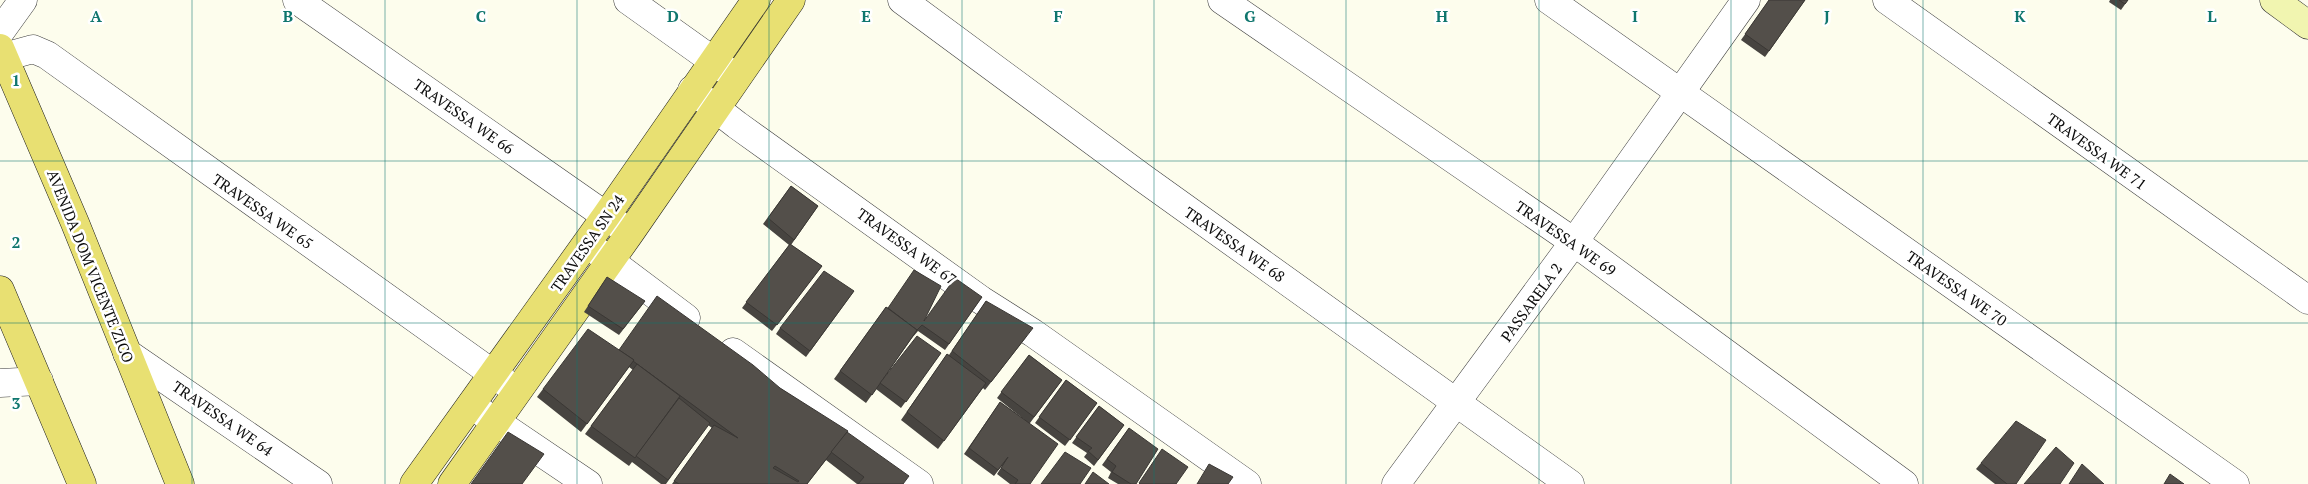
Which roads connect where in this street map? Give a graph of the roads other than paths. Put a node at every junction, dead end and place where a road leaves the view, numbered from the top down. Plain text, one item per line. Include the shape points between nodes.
1 (23, 0) edge
2 (297, 0) edge
3 (628, 0) edge
4 (756, 0) edge
5 (791, 0) edge
6 (902, 0) edge
7 (1222, 0) edge
8 (1550, 0) edge
9 (1746, 0) edge
10 (1887, 0) edge
11 (2274, 0) edge
12 (2308, 26) edge
13 (1, 46) edge
14 (713, 61) junction
15 (736, 78) junction
16 (692, 90) junction
17 (1680, 93) junction
18 (716, 108) junction
19 (606, 216) junction
20 (630, 233) junction
21 (1574, 242) junction
22 (586, 244) junction
23 (610, 261) junction
24 (0, 290) edge
25 (2308, 300) edge
26 (128, 353) junction
27 (494, 374) junction
28 (39, 381) junction
29 (0, 383) edge
30 (517, 391) junction
31 (1456, 402) junction
32 (471, 405) junction
33 (496, 422) junction
34 (82, 484) edge
35 (180, 484) edge
36 (318, 484) edge
37 (414, 484) edge
38 (452, 484) edge
39 (588, 484) edge
40 (919, 484) edge
41 (1247, 484) edge
42 (1396, 484) edge
43 (1570, 484) edge
44 (1904, 484) edge
45 (2235, 484) edge

1 - 13 street
2 - 19 street, TRAVESSA WE 66
3 - 14 street
4 - 14 main road, TRAVESSA SN 24
5 - 15 main road, TRAVESSA SN 24
6 - 31 street, TRAVESSA WE 68
7 - 21 street, TRAVESSA WE 69
8 - 17 street
9 - 17 street, PASSARELA 2
10 - 25 street, TRAVESSA WE 71
11 - 12 main road
13 - 26 main road, AVENIDA DOM VICENTE ZICO
13 - 27 street, TRAVESSA WE 65 via 33,49 47,55
14 - 15 street
14 - 16 main road, TRAVESSA SN 24
15 - 18 main road, TRAVESSA SN 24
16 - 18 street, TRAVESSA WE 67
16 - 19 main road, TRAVESSA SN 24
17 - 21 street, PASSARELA 2
17 - 45 street, TRAVESSA WE 70
18 - 20 main road, TRAVESSA SN 24
18 - 41 street, TRAVESSA WE 67 via 981,300
19 - 20 street, TRAVESSA WE 66
19 - 22 main road, TRAVESSA SN 24
20 - 23 main road, TRAVESSA SN 24
21 - 31 street, PASSARELA 2
21 - 44 street, TRAVESSA WE 69
22 - 23 street
22 - 27 main road, TRAVESSA SN 24
23 - 30 main road, TRAVESSA SN 24
23 - 40 street
24 - 28 main road
26 - 35 main road, AVENIDA DOM VICENTE ZICO
26 - 36 street, TRAVESSA WE 64
27 - 30 street, TRAVESSA WE 65
27 - 32 main road, TRAVESSA SN 24
28 - 29 street
28 - 34 main road
30 - 33 main road, TRAVESSA SN 24
31 - 42 street, PASSARELA 2
31 - 43 street, TRAVESSA WE 68
32 - 33 street
32 - 37 main road, TRAVESSA SN 24
33 - 38 main road, TRAVESSA SN 24
33 - 39 street

